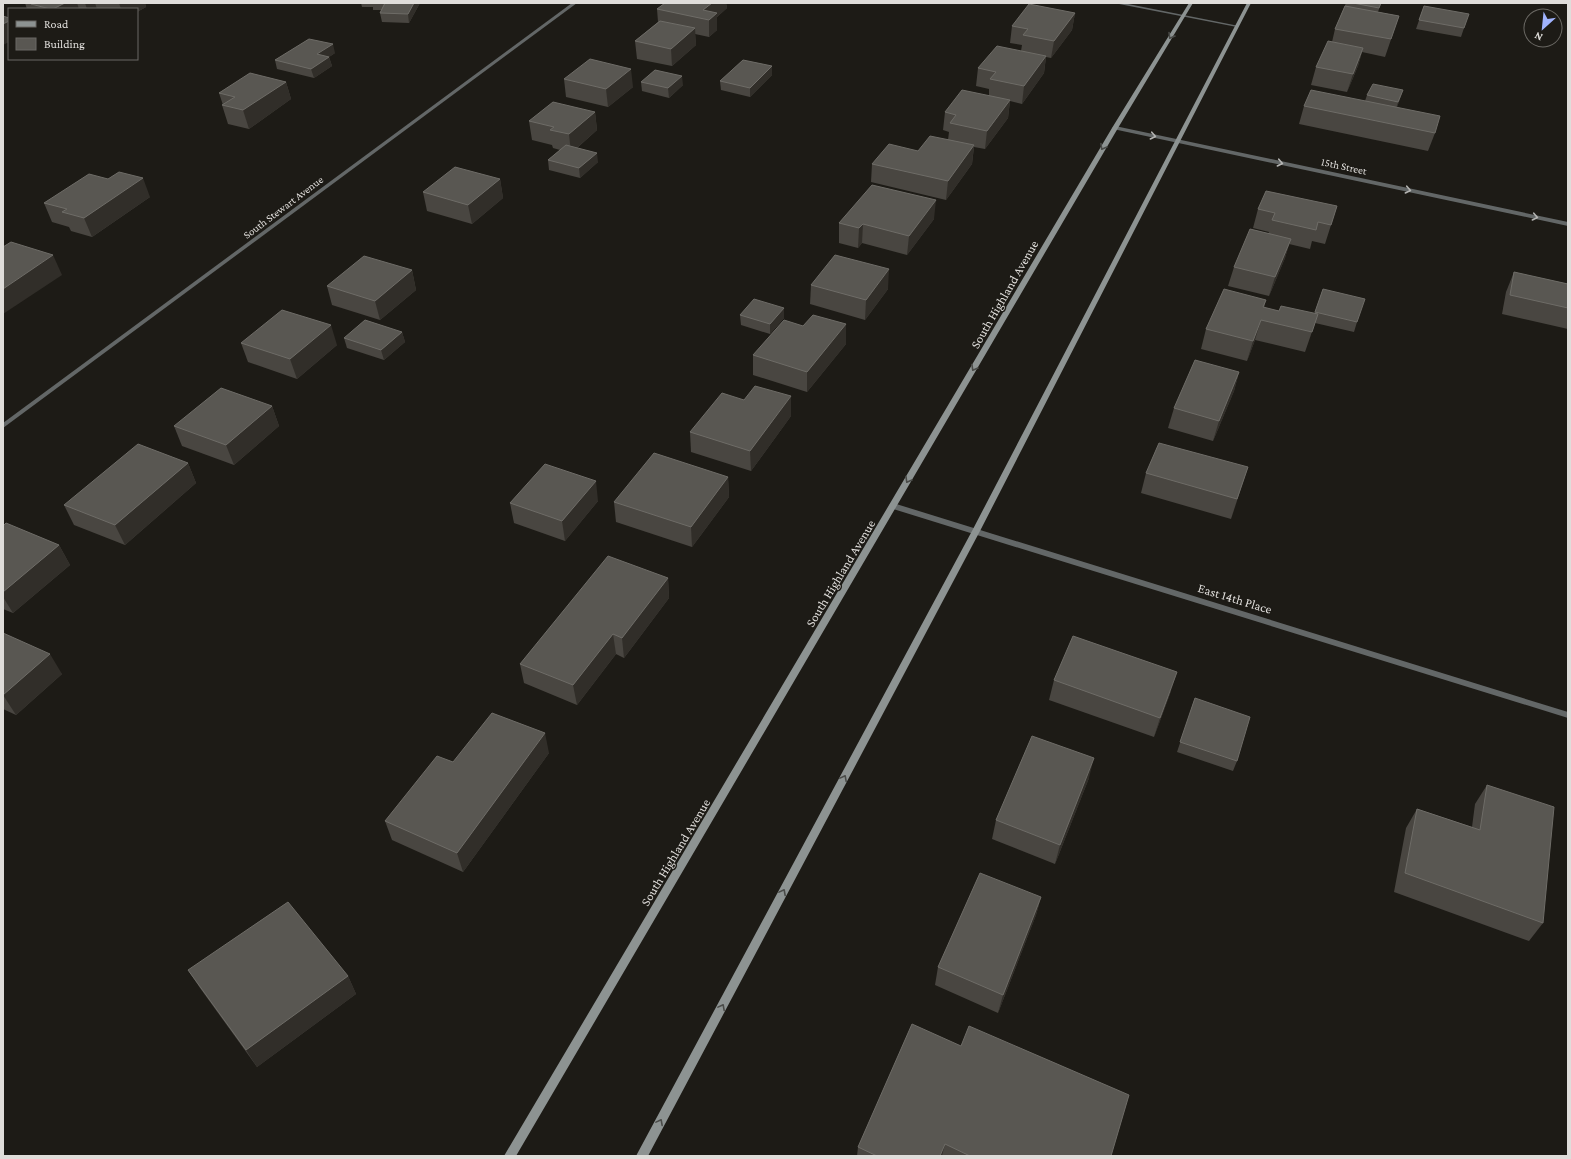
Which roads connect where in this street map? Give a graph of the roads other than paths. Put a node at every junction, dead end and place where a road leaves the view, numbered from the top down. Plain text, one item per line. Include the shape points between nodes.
1 (574, 3) edge
2 (1116, 3) edge
3 (1191, 3) edge
4 (1249, 3) edge
5 (1184, 15) junction
6 (1237, 26) junction
7 (1115, 128) junction
8 (1177, 141) junction
9 (1568, 224) edge
10 (3, 426) edge
11 (894, 506) junction
12 (976, 532) junction
13 (1568, 715) edge
14 (510, 1156) edge
15 (642, 1156) edge

1 - 10 street, South Stewart Avenue
2 - 5 street
3 - 5 main road, South Highland Avenue
4 - 6 main road
5 - 6 street
5 -> 7 main road, South Highland Avenue
6 - 8 main road
7 -> 8 street, 15th Street
7 -> 11 main road, South Highland Avenue
8 -> 9 street, 15th Street
8 - 12 main road
11 - 12 street, East 14th Place
11 - 14 main road, South Highland Avenue
12 - 13 street, East 14th Place
15 -> 12 main road

